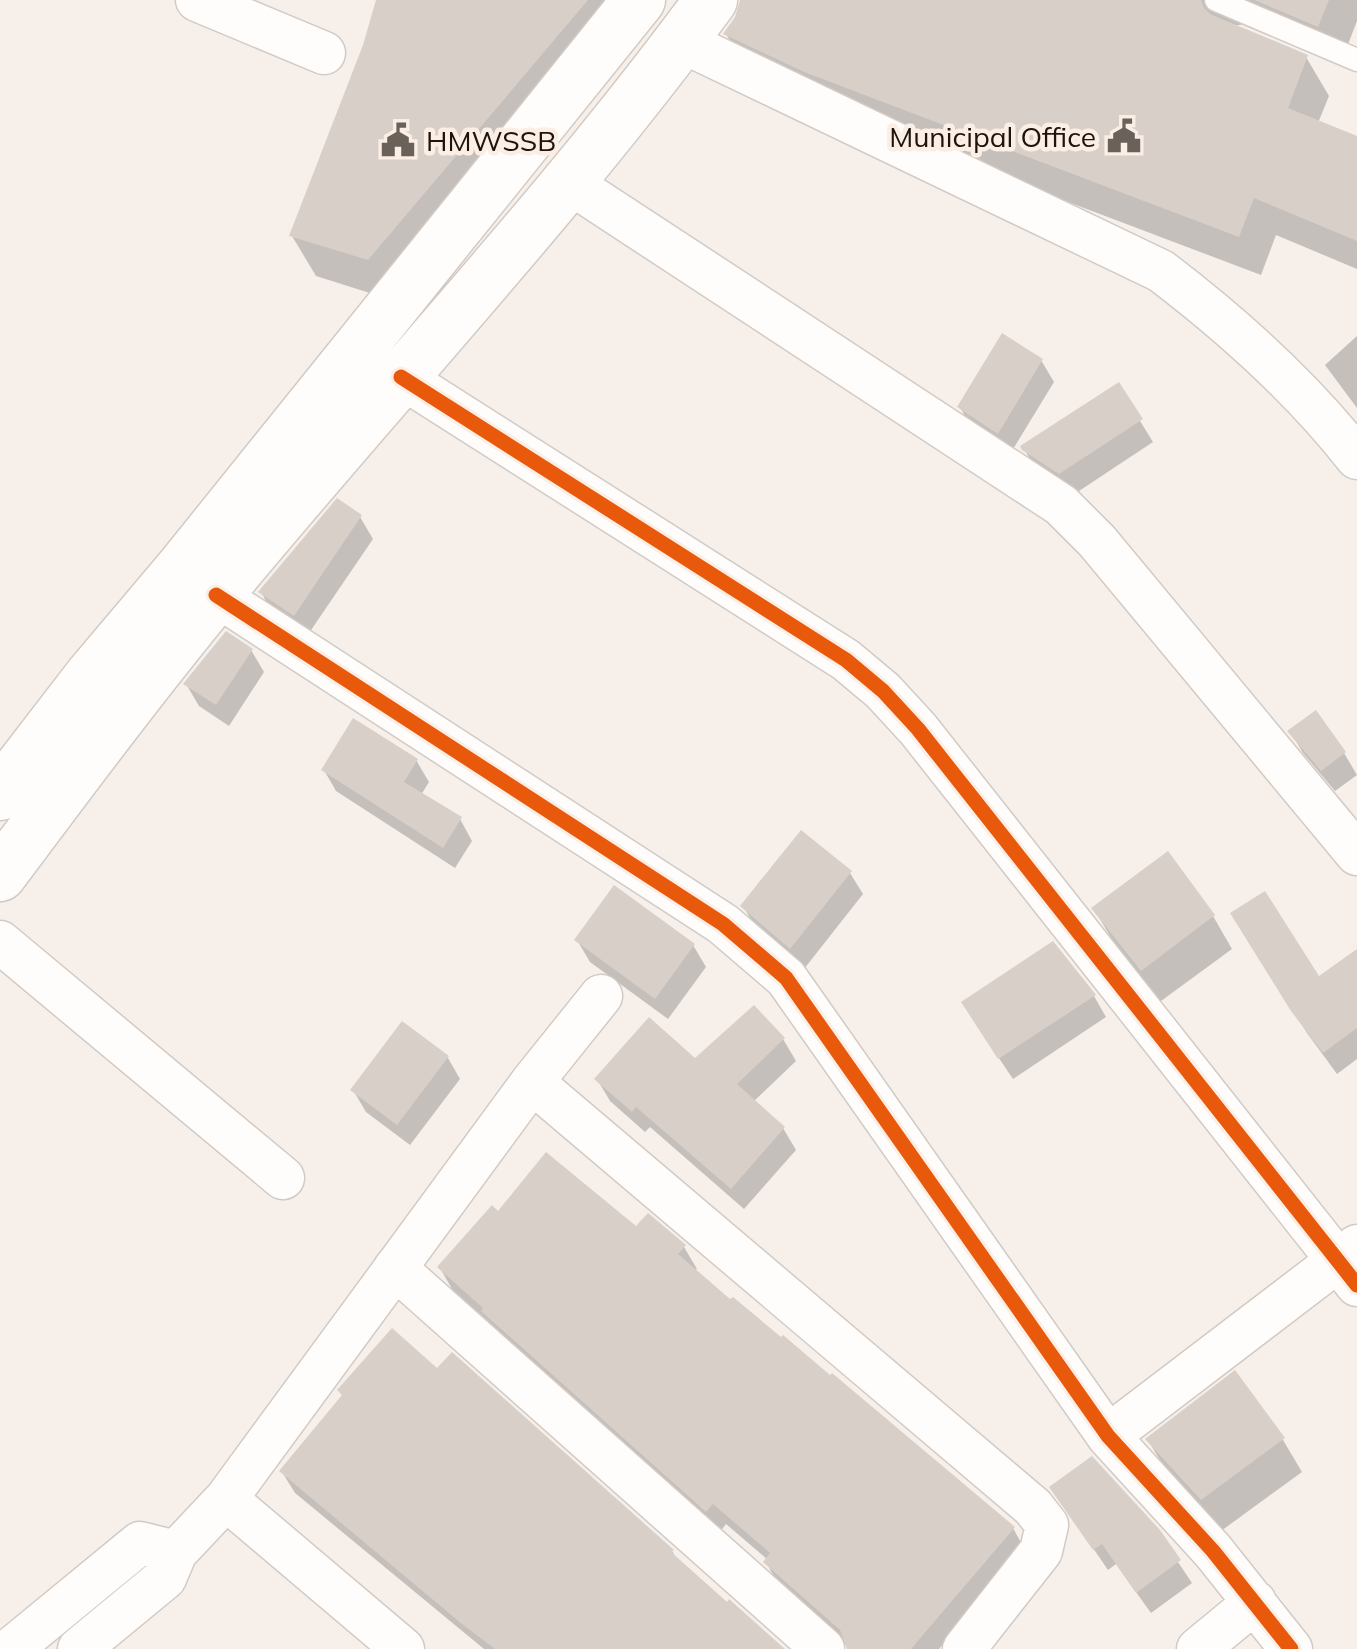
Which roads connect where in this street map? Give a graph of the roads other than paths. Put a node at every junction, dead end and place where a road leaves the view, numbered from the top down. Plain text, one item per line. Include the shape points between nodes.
1 (196, 0) edge
2 (639, 0) edge
3 (1216, 0) edge
4 (696, 20) edge
5 (324, 53) dead end
6 (1357, 60) edge
7 (567, 180) junction
8 (401, 377) junction
9 (1357, 458) edge
10 (216, 595) junction
11 (0, 794) edge
12 (1357, 854) edge
13 (0, 876) edge
14 (0, 942) edge
15 (600, 996) dead end
16 (532, 1082) junction
17 (284, 1178) dead end
18 (1351, 1263) edge
19 (395, 1268) junction
20 (1108, 1436) junction
21 (226, 1499) junction
22 (176, 1552) junction
23 (1255, 1602) junction
24 (11, 1649) edge
25 (80, 1649) edge
26 (403, 1649) edge
27 (823, 1649) edge
28 (964, 1649) edge
29 (1198, 1649) edge
30 (1291, 1649) edge

1 - 5 street
2 - 11 street
3 - 6 lane
4 - 7 street
4 - 9 street via 1161,271 1290,384
7 - 8 street
7 - 12 street via 1061,505
8 - 10 street
8 - 18 street via 846,660 883,692
10 - 13 street
10 - 20 street via 723,924 786,978
14 - 17 street
15 - 16 street
16 - 19 street
16 - 28 street via 1033,1508 1046,1526 1041,1551
18 - 20 street
19 - 21 street
19 - 27 street
20 - 23 street
21 - 22 street
21 - 26 street
22 - 24 street via 140,1544
22 - 25 street via 164,1578
23 - 29 street
23 - 30 street

